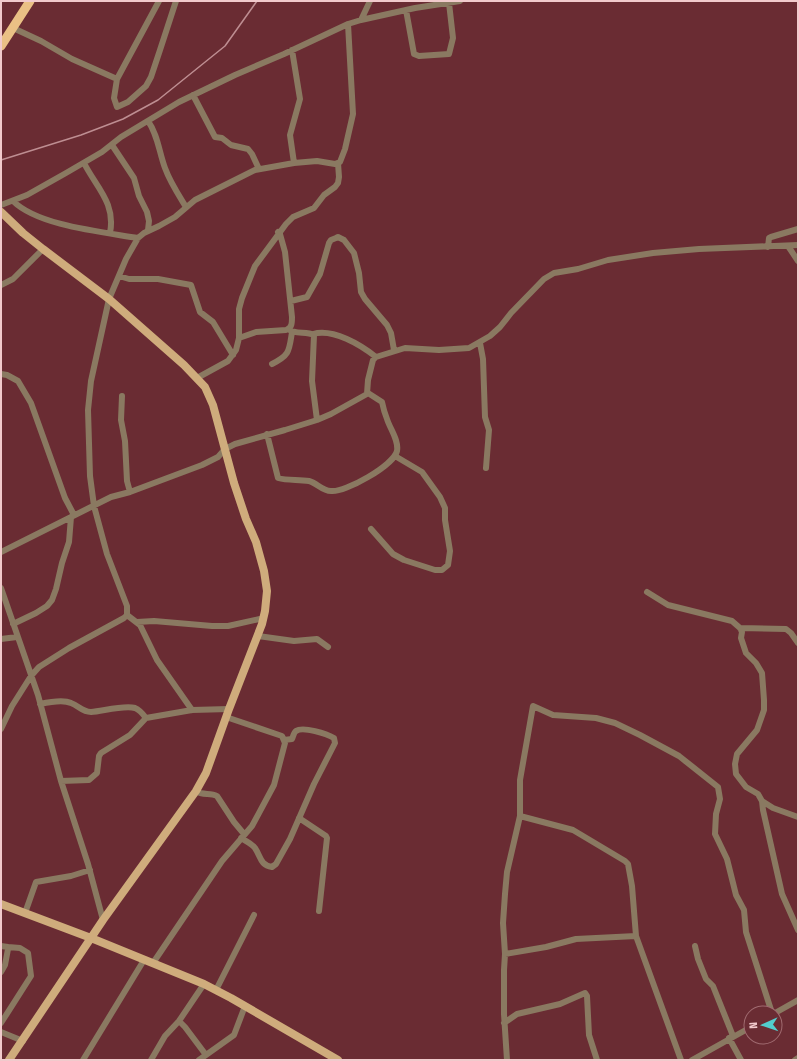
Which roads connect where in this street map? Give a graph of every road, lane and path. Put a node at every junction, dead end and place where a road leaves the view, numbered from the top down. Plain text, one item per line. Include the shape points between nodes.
1 (24, 1) edge
2 (30, 1) edge
3 (159, 1) edge
4 (176, 1) edge
5 (370, 1) edge
6 (455, 2) edge
7 (406, 10) junction
8 (361, 20) junction
9 (348, 24) junction
10 (13, 28) junction
11 (1, 38) edge
12 (1, 46) edge
13 (292, 50) junction
14 (117, 79) junction
15 (193, 95) junction
16 (148, 121) junction
17 (112, 145) junction
18 (84, 163) junction
19 (294, 163) junction
20 (338, 163) junction
21 (259, 170) junction
22 (13, 201) junction
23 (1, 205) edge
24 (186, 207) junction
25 (1, 212) edge
26 (798, 229) edge
27 (148, 230) junction
28 (278, 232) junction
29 (110, 233) junction
30 (138, 238) junction
31 (788, 246) junction
32 (797, 246) edge
33 (768, 247) junction
34 (43, 249) junction
35 (798, 260) edge
36 (119, 276) junction
37 (1, 285) edge
38 (108, 300) junction
39 (291, 301) junction
40 (290, 330) junction
41 (313, 334) junction
42 (239, 338) junction
43 (480, 343) junction
44 (394, 350) junction
45 (233, 355) junction
46 (376, 357) junction
47 (272, 364) dead end
48 (1, 374) edge
49 (197, 378) junction
50 (368, 393) junction
51 (122, 396) dead end
52 (317, 420) junction
53 (267, 434) junction
54 (225, 449) junction
55 (395, 456) junction
56 (486, 468) dead end
57 (130, 492) junction
58 (94, 506) junction
59 (72, 516) junction
60 (371, 529) dead end
61 (1, 552) edge
62 (1, 588) edge
63 (647, 592) dead end
64 (127, 615) junction
65 (264, 618) junction
66 (137, 622) junction
67 (13, 624) junction
68 (740, 628) junction
69 (17, 636) junction
70 (258, 636) junction
71 (1, 639) edge
72 (798, 643) edge
73 (328, 647) dead end
74 (31, 676) junction
75 (40, 704) junction
76 (192, 710) junction
77 (227, 713) junction
78 (146, 718) junction
79 (1, 729) edge
80 (284, 740) junction
81 (61, 781) junction
82 (196, 792) junction
83 (762, 801) junction
84 (520, 816) junction
85 (798, 817) edge
86 (299, 818) junction
87 (295, 827) junction
88 (310, 827) junction
89 (243, 836) junction
90 (90, 870) junction
91 (1, 904) edge
92 (319, 911) dead end
93 (25, 913) junction
94 (254, 915) dead end
95 (103, 920) junction
96 (798, 930) edge
97 (636, 936) junction
98 (91, 938) junction
99 (696, 946) dead end
100 (4, 947) edge
101 (506, 954) junction
102 (144, 960) junction
103 (153, 963) junction
104 (1, 972) edge
105 (204, 984) junction
106 (216, 990) junction
107 (798, 1000) edge
108 (771, 1005) edge
109 (245, 1006) junction
110 (783, 1008) edge
111 (179, 1021) junction
112 (1, 1023) edge
113 (504, 1023) junction
114 (743, 1031) edge
115 (1, 1032) edge
116 (731, 1037) junction
117 (23, 1041) junction
118 (206, 1055) junction
119 (702, 1057) edge
120 (798, 1058) edge
121 (9, 1060) edge
122 (83, 1060) edge
123 (151, 1060) edge
124 (199, 1060) edge
125 (338, 1060) edge
126 (507, 1060) edge
127 (597, 1060) edge
128 (681, 1060) edge
129 (692, 1060) edge
130 (741, 1060) edge
131 (795, 1060) edge

1 - 11 highway
2 - 10 highway
3 - 14 street
4 - 14 street via 151,77 141,91 118,107 114,98
5 - 8 street
6 - 7 street
6 - 7 street via 453,38 449,54 414,54
7 - 8 street
8 - 9 street
9 - 13 street
9 - 20 street via 353,119 343,157
10 - 12 highway
10 - 14 street
13 - 15 street
13 - 19 street via 300,99 290,135
15 - 16 street
15 - 21 street via 215,136 231,145 248,149
16 - 17 street
16 - 24 street via 156,136 162,161 172,185
17 - 18 street
17 - 27 street via 134,178 147,212
18 - 22 street
18 - 29 street via 105,196 110,214
19 - 20 street
19 - 21 street
20 - 28 street via 339,177 335,187 324,195 314,208 294,217
21 - 24 street
22 - 23 street
22 - 29 street via 27,212 47,220
24 - 27 street via 175,217
25 - 34 main road
26 - 33 street via 772,236 769,238
27 - 30 street
28 - 39 street via 285,252
28 - 42 street via 255,266 242,298 238,315
29 - 30 street
30 - 36 street
31 - 32 street
31 - 33 street
31 - 35 street
33 - 43 street via 653,253 608,260 554,273 544,279 500,327
34 - 37 street via 13,279
34 - 38 main road
36 - 38 street
36 - 45 street via 191,284 200,312 213,322
38 - 49 main road
38 - 58 street via 91,381 88,410 90,476
39 - 40 street
39 - 44 street via 307,297 320,274 330,242 342,238 357,260 362,296 387,325
40 - 41 street
40 - 42 street via 256,332
40 - 47 street via 288,352
41 - 46 street via 335,334
41 - 52 street via 312,381
42 - 45 street
43 - 44 street via 456,350
43 - 56 street via 489,430
44 - 46 street
45 - 49 street via 223,364
46 - 50 street via 368,380
48 - 59 street via 18,381 31,403
49 - 54 main road via 206,387
50 - 52 street
50 - 55 street via 382,402 396,440
51 - 57 street via 121,420
52 - 53 street
53 - 54 street
53 - 55 street via 278,478 309,481 327,491 335,491 361,482
54 - 57 street via 218,457 202,465
54 - 65 main road via 264,571 267,591
55 - 60 street via 422,472 440,497 445,508 450,551 448,564 442,570 435,570 404,560 393,554
57 - 58 street via 111,497
58 - 59 street
58 - 64 street via 107,554 127,606
59 - 61 street
59 - 67 street via 69,542 52,600 36,613
62 - 67 street
63 - 68 street via 668,605 732,621
64 - 66 street
64 - 74 street via 39,667
65 - 66 street via 228,626
65 - 70 main road
66 - 76 street via 157,660
67 - 69 street
68 - 72 street via 786,630
68 - 83 street via 746,653 762,673 764,705 757,730 737,754 735,771 744,785 758,794
69 - 71 street
69 - 74 street
70 - 73 street via 294,641 317,638
70 - 77 main road
74 - 75 street
74 - 79 street
75 - 78 street via 69,702 89,712 129,707 137,709
75 - 81 street
76 - 77 street
76 - 78 street
77 - 80 street via 280,735
77 - 82 main road via 206,773
78 - 81 street via 130,735 101,753 97,773 89,780
80 - 86 street via 290,740 296,731 301,730 312,730 335,740 334,747
80 - 89 street via 274,784 252,826
81 - 90 street
82 - 89 street via 217,796
82 - 95 main road
83 - 85 street
83 - 96 street via 782,894
84 - 97 street via 573,830 628,864
84 - 101 street via 507,872 503,923
84 - 108 street via 520,780 533,706 553,714 596,718 615,723 679,756 715,783 720,796 715,834 727,859 736,895 744,910 746,932
86 - 87 street
86 - 88 street
87 - 88 street
87 - 89 street via 272,867 262,863 253,846
88 - 92 street via 327,838
89 - 103 street via 222,861
90 - 93 street via 36,882
90 - 95 street
91 - 93 main road
93 - 98 main road
94 - 106 street
95 - 98 main road
97 - 101 street via 576,939
97 - 128 street
98 - 102 main road
98 - 117 main road
99 - 116 street via 700,964 706,979 713,986
100 - 104 street via 5,965
100 - 112 street via 20,948 28,953 31,976
101 - 113 street
102 - 103 main road
102 - 122 street
103 - 105 main road
105 - 106 main road
105 - 111 street
106 - 109 main road
107 - 110 street
109 - 118 street via 234,1035
109 - 125 main road
111 - 118 street
111 - 123 street via 165,1036
113 - 126 street
113 - 127 street via 517,1014 560,1004 585,993 589,1035
114 - 116 street
115 - 117 street
116 - 119 street
116 - 130 street
117 - 121 main road
118 - 124 street
119 - 129 street
120 - 131 street

